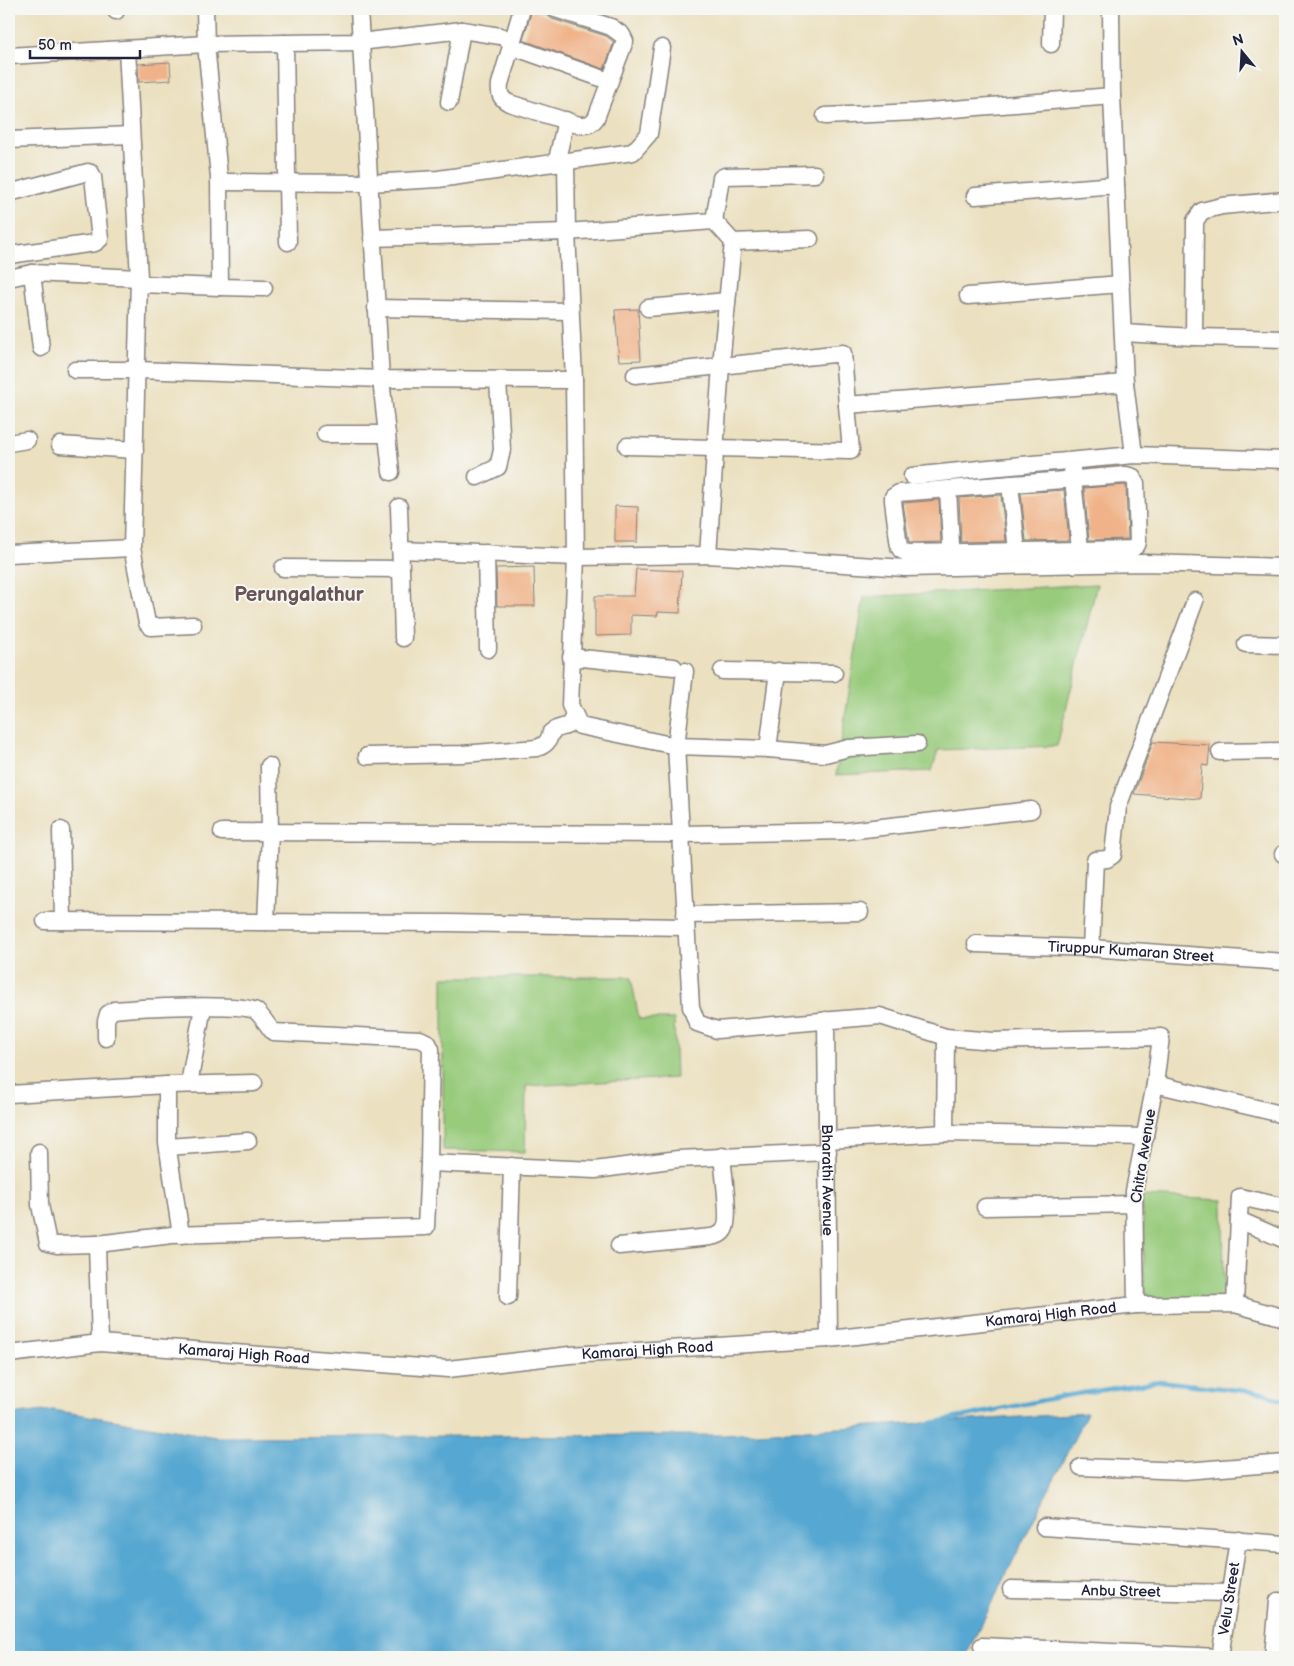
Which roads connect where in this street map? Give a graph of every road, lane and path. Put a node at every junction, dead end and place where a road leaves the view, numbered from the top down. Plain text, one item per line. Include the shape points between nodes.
1 (205, 9) edge
2 (359, 9) edge
3 (522, 9) edge
4 (555, 9) edge
5 (1052, 9) edge
6 (1111, 9) edge
7 (462, 30) junction
8 (360, 42) junction
9 (285, 43) junction
10 (511, 43) junction
11 (206, 44) junction
12 (1051, 44) dead end
13 (662, 48) dead end
14 (127, 49) junction
15 (9, 56) edge
16 (609, 81) junction
17 (1112, 96) junction
18 (449, 102) dead end
19 (825, 116) dead end
20 (566, 120) junction
21 (131, 135) junction
22 (9, 140) edge
23 (561, 163) junction
24 (815, 174) dead end
25 (220, 182) junction
26 (287, 182) junction
27 (369, 183) junction
28 (1116, 185) junction
29 (9, 193) edge
30 (975, 196) dead end
31 (1285, 200) edge
32 (714, 221) junction
33 (567, 232) junction
34 (372, 238) junction
35 (810, 239) dead end
36 (288, 242) dead end
37 (733, 242) junction
38 (9, 255) edge
39 (32, 273) junction
40 (9, 278) edge
41 (139, 281) junction
42 (1121, 284) junction
43 (220, 287) junction
44 (264, 288) dead end
45 (968, 296) dead end
46 (728, 301) junction
47 (376, 308) junction
48 (648, 308) dead end
49 (570, 311) junction
50 (1123, 333) junction
51 (1194, 337) junction
52 (1285, 339) edge
53 (41, 348) dead end
54 (721, 365) junction
55 (75, 370) dead end
56 (137, 370) junction
57 (634, 376) dead end
58 (381, 379) junction
59 (498, 380) junction
60 (574, 380) junction
61 (1126, 383) junction
62 (847, 406) junction
63 (325, 434) dead end
64 (387, 434) junction
65 (27, 440) dead end
66 (9, 443) edge
67 (60, 444) dead end
68 (627, 446) dead end
69 (715, 448) junction
70 (135, 450) junction
71 (1134, 454) junction
72 (1285, 460) edge
73 (1071, 461) junction
74 (391, 472) dead end
75 (912, 476) dead end
76 (477, 477) dead end
77 (1074, 480) junction
78 (1010, 484) junction
79 (948, 489) junction
80 (399, 507) dead end
81 (132, 548) junction
82 (400, 550) junction
83 (1017, 551) junction
84 (486, 553) junction
85 (9, 554) edge
86 (708, 556) junction
87 (576, 557) junction
88 (1081, 557) junction
89 (952, 560) junction
90 (1285, 567) edge
91 (284, 568) dead end
92 (400, 570) junction
93 (1195, 601) dead end
94 (193, 625) dead end
95 (403, 638) dead end
96 (1246, 644) dead end
97 (1285, 645) edge
98 (488, 649) dead end
99 (571, 658) junction
100 (722, 671) dead end
101 (778, 671) junction
102 (834, 673) dead end
103 (574, 714) junction
104 (917, 744) dead end
105 (676, 746) junction
106 (768, 749) junction
107 (1285, 751) edge
108 (1220, 752) dead end
109 (367, 756) dead end
110 (270, 766) dead end
111 (1031, 810) dead end
112 (61, 830) dead end
113 (222, 832) dead end
114 (270, 832) junction
115 (681, 834) junction
116 (860, 912) dead end
117 (46, 921) dead end
118 (63, 921) junction
119 (686, 921) junction
120 (266, 922) junction
121 (976, 944) dead end
122 (1091, 948) junction
123 (1285, 962) edge
124 (203, 1007) junction
125 (826, 1020) junction
126 (946, 1037) junction
127 (106, 1038) dead end
128 (254, 1083) dead end
129 (189, 1084) junction
130 (1155, 1084) junction
131 (166, 1085) junction
132 (9, 1094) edge
133 (1285, 1114) edge
134 (945, 1133) junction
135 (1145, 1137) junction
136 (248, 1141) dead end
137 (828, 1146) junction
138 (168, 1147) junction
139 (39, 1152) dead end
140 (722, 1156) junction
141 (429, 1163) junction
142 (512, 1166) junction
143 (1134, 1204) junction
144 (985, 1207) dead end
145 (1285, 1207) edge
146 (1239, 1220) junction
147 (181, 1235) junction
148 (1285, 1240) edge
149 (97, 1244) junction
150 (619, 1246) dead end
151 (508, 1297) dead end
152 (1235, 1304) junction
153 (1136, 1305) junction
154 (1285, 1318) edge
155 (829, 1339) junction
156 (100, 1344) junction
157 (9, 1354) edge
158 (1285, 1464) edge
159 (1082, 1467) dead end
160 (1044, 1527) dead end
161 (1238, 1540) junction
162 (1285, 1544) edge
163 (1011, 1589) dead end
164 (1230, 1593) junction
165 (1281, 1602) edge
166 (982, 1646) dead end
167 (1219, 1657) edge
168 (1273, 1657) edge

1 - 11 street
2 - 8 street
3 - 10 street
4 - 16 street via 611,27 622,35 624,41
5 - 12 street
6 - 17 street
7 - 8 street
7 - 10 street via 500,36
7 - 18 street
8 - 9 street
8 - 27 street
9 - 11 street
9 - 26 street
10 - 16 street via 516,48
10 - 20 street via 500,84 502,99
11 - 14 street
11 - 25 street
13 - 23 street via 649,134 633,152
14 - 15 street
14 - 21 street
16 - 20 street via 593,122 587,126
17 - 19 street
17 - 28 street
20 - 23 street
21 - 22 street
21 - 41 street
23 - 27 street via 438,179
23 - 33 street
24 - 32 street via 725,176 721,178
25 - 26 street
25 - 43 street
26 - 27 street
26 - 36 street
27 - 34 street
28 - 30 street
28 - 42 street
29 - 38 street via 88,172 93,177 100,238 95,243
31 - 51 street via 1209,209 1202,211 1195,221
32 - 33 street
32 - 37 street
33 - 34 street
33 - 49 street
34 - 47 street
35 - 37 street
37 - 46 street
39 - 40 street
39 - 41 street
39 - 53 street
41 - 43 street
41 - 56 street
42 - 45 street
42 - 50 street
43 - 44 street
46 - 48 street
46 - 54 street
47 - 49 street
47 - 58 street
49 - 60 street
50 - 51 street
50 - 61 street
51 - 52 street
54 - 57 street
54 - 62 street via 842,353
54 - 69 street
55 - 56 street
56 - 58 street
56 - 70 street
58 - 59 street
58 - 64 street
59 - 60 street
59 - 76 street via 502,450 498,467
60 - 87 street
61 - 62 street
61 - 71 street
62 - 69 street via 851,451
63 - 64 street
64 - 74 street
65 - 66 street
67 - 70 street
68 - 69 street
69 - 86 street
70 - 81 street
71 - 72 street
71 - 73 street
73 - 75 street
73 - 77 street
77 - 78 street
77 - 88 street
77 - 88 street via 1126,475 1133,477 1136,484 1137,545 1128,550
78 - 79 street
78 - 83 street
79 - 89 street
79 - 89 street via 899,493 893,501 898,547 907,553
80 - 82 street
81 - 85 street
81 - 94 street via 150,627
82 - 84 street
82 - 92 street
83 - 88 street
83 - 89 street
84 - 87 street
84 - 98 street
86 - 87 street
86 - 89 street via 905,568
87 - 99 street
88 - 89 street
88 - 90 street
91 - 92 street
92 - 95 street
93 - 122 street via 1118,807 1113,855 1107,860 1095,860
96 - 97 street
99 - 103 street via 570,704
99 - 105 street via 680,669
100 - 101 street
101 - 102 street
101 - 106 street
103 - 105 street via 580,726
103 - 109 street via 571,724 566,728 556,728 549,740 537,748
104 - 106 street via 849,748 825,754
105 - 106 street
105 - 115 street
107 - 108 street
110 - 114 street
111 - 115 street via 847,832
112 - 118 street
113 - 114 street
114 - 115 street
114 - 120 street
115 - 119 street
116 - 119 street
117 - 118 street
118 - 120 street
119 - 120 street
119 - 125 street via 691,1007 696,1022 716,1030
121 - 122 street, Tiruppur Kumaran Street
122 - 123 street, Tiruppur Kumaran Street
124 - 127 street via 114,1010 106,1021
124 - 129 street
124 - 141 street via 256,1011 273,1032 420,1039 428,1043 431,1056
125 - 126 street via 880,1016
125 - 137 street, Bharathi Avenue
126 - 130 street, Chitra Avenue via 994,1041 1161,1037
126 - 134 street
128 - 129 street
129 - 131 street
130 - 133 street
130 - 135 street, Chitra Avenue
131 - 132 street
131 - 138 street
134 - 135 street
134 - 137 street
135 - 143 street, Chitra Avenue
136 - 138 street
137 - 140 street
137 - 155 street, Bharathi Avenue
138 - 147 street
139 - 149 street via 40,1205 48,1243
140 - 142 street via 594,1170
140 - 150 street via 728,1217 726,1229 711,1238
141 - 142 street
141 - 147 street via 426,1227
142 - 151 street
143 - 144 street
143 - 153 street, Chitra Avenue
145 - 146 street via 1240,1197
146 - 148 street
146 - 152 street
147 - 149 street
149 - 156 street
152 - 153 street, Kamaraj High Road
152 - 154 street, Kamaraj High Road
153 - 155 street, Kamaraj High Road
155 - 156 street, Kamaraj High Road via 570,1355 448,1369
156 - 157 street, Kamaraj High Road
158 - 159 street via 1185,1471
160 - 161 street
161 - 162 street
161 - 164 street, Velu Street
163 - 164 street, Anbu Street
164 - 167 street, Velu Street
165 - 168 street
166 - 167 street

